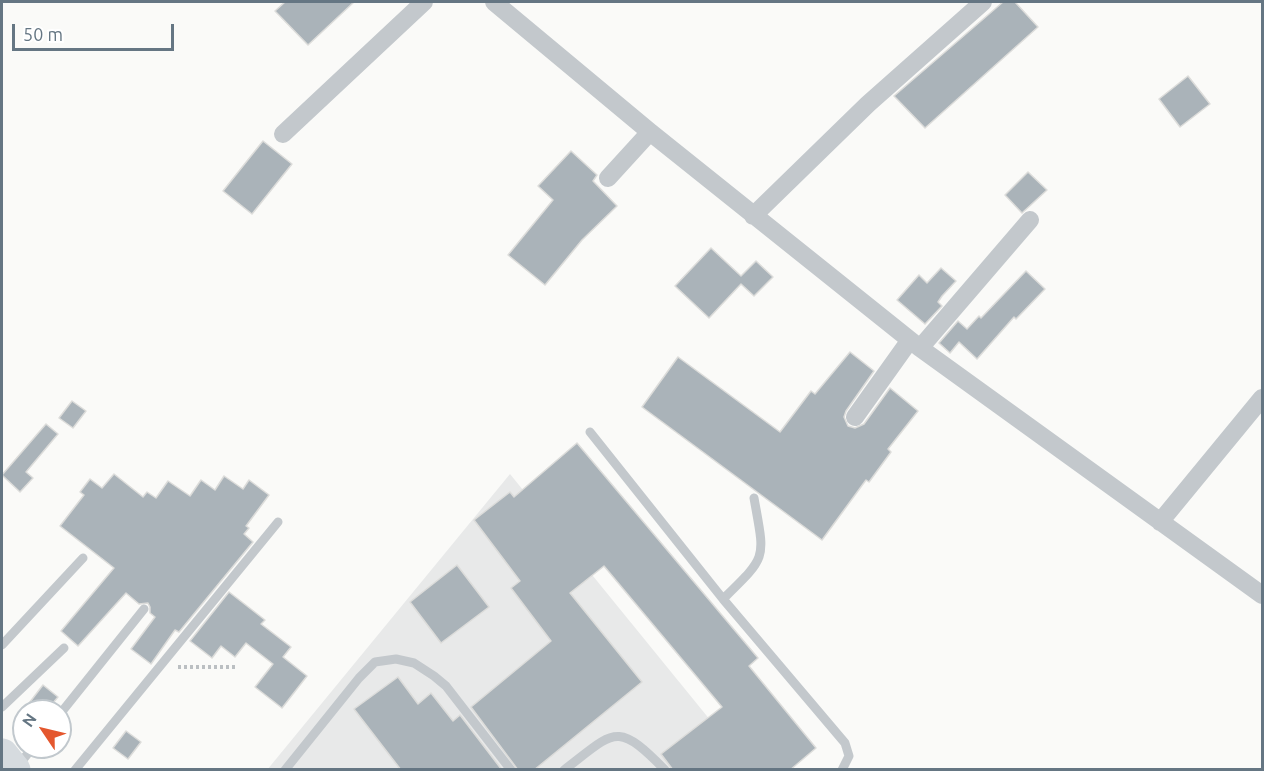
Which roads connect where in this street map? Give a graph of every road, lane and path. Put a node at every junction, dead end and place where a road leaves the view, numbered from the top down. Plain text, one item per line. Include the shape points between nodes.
1 (424, 2) edge
2 (494, 2) edge
3 (983, 2) edge
4 (650, 132) junction
5 (283, 134) dead end
6 (608, 178) dead end
7 (753, 216) junction
8 (1030, 220) dead end
9 (915, 344) junction
10 (1263, 398) edge
11 (855, 417) dead end
12 (590, 432) dead end
13 (754, 498) dead end
14 (278, 522) dead end
15 (1160, 522) junction
16 (83, 558) dead end
17 (1263, 595) edge
18 (723, 599) junction
19 (144, 609) dead end
20 (2, 645) edge
21 (64, 648) dead end
22 (238, 667) dead end
23 (157, 670) junction
24 (72, 699) edge
25 (2, 707) edge
26 (2, 754) edge
27 (15, 770) edge
28 (75, 770) edge
29 (285, 770) edge
30 (511, 770) edge
31 (564, 770) edge
32 (665, 770) edge
33 (842, 770) edge

1 - 5 street
2 - 4 street
3 - 7 street via 868,104
4 - 6 street
4 - 7 street
7 - 9 street
8 - 9 street
9 - 11 street
9 - 15 street
10 - 15 street
12 - 18 lane
13 - 18 lane via 763,546 760,558
14 - 23 lane
15 - 17 street
16 - 20 lane
18 - 33 lane via 845,743 849,756
19 - 24 lane
21 - 25 lane
22 - 23 path
23 - 28 lane
26 - 27 highway
29 - 30 lane via 359,678 375,662 396,659 414,663 446,686
31 - 32 lane via 602,741 620,735 642,746

